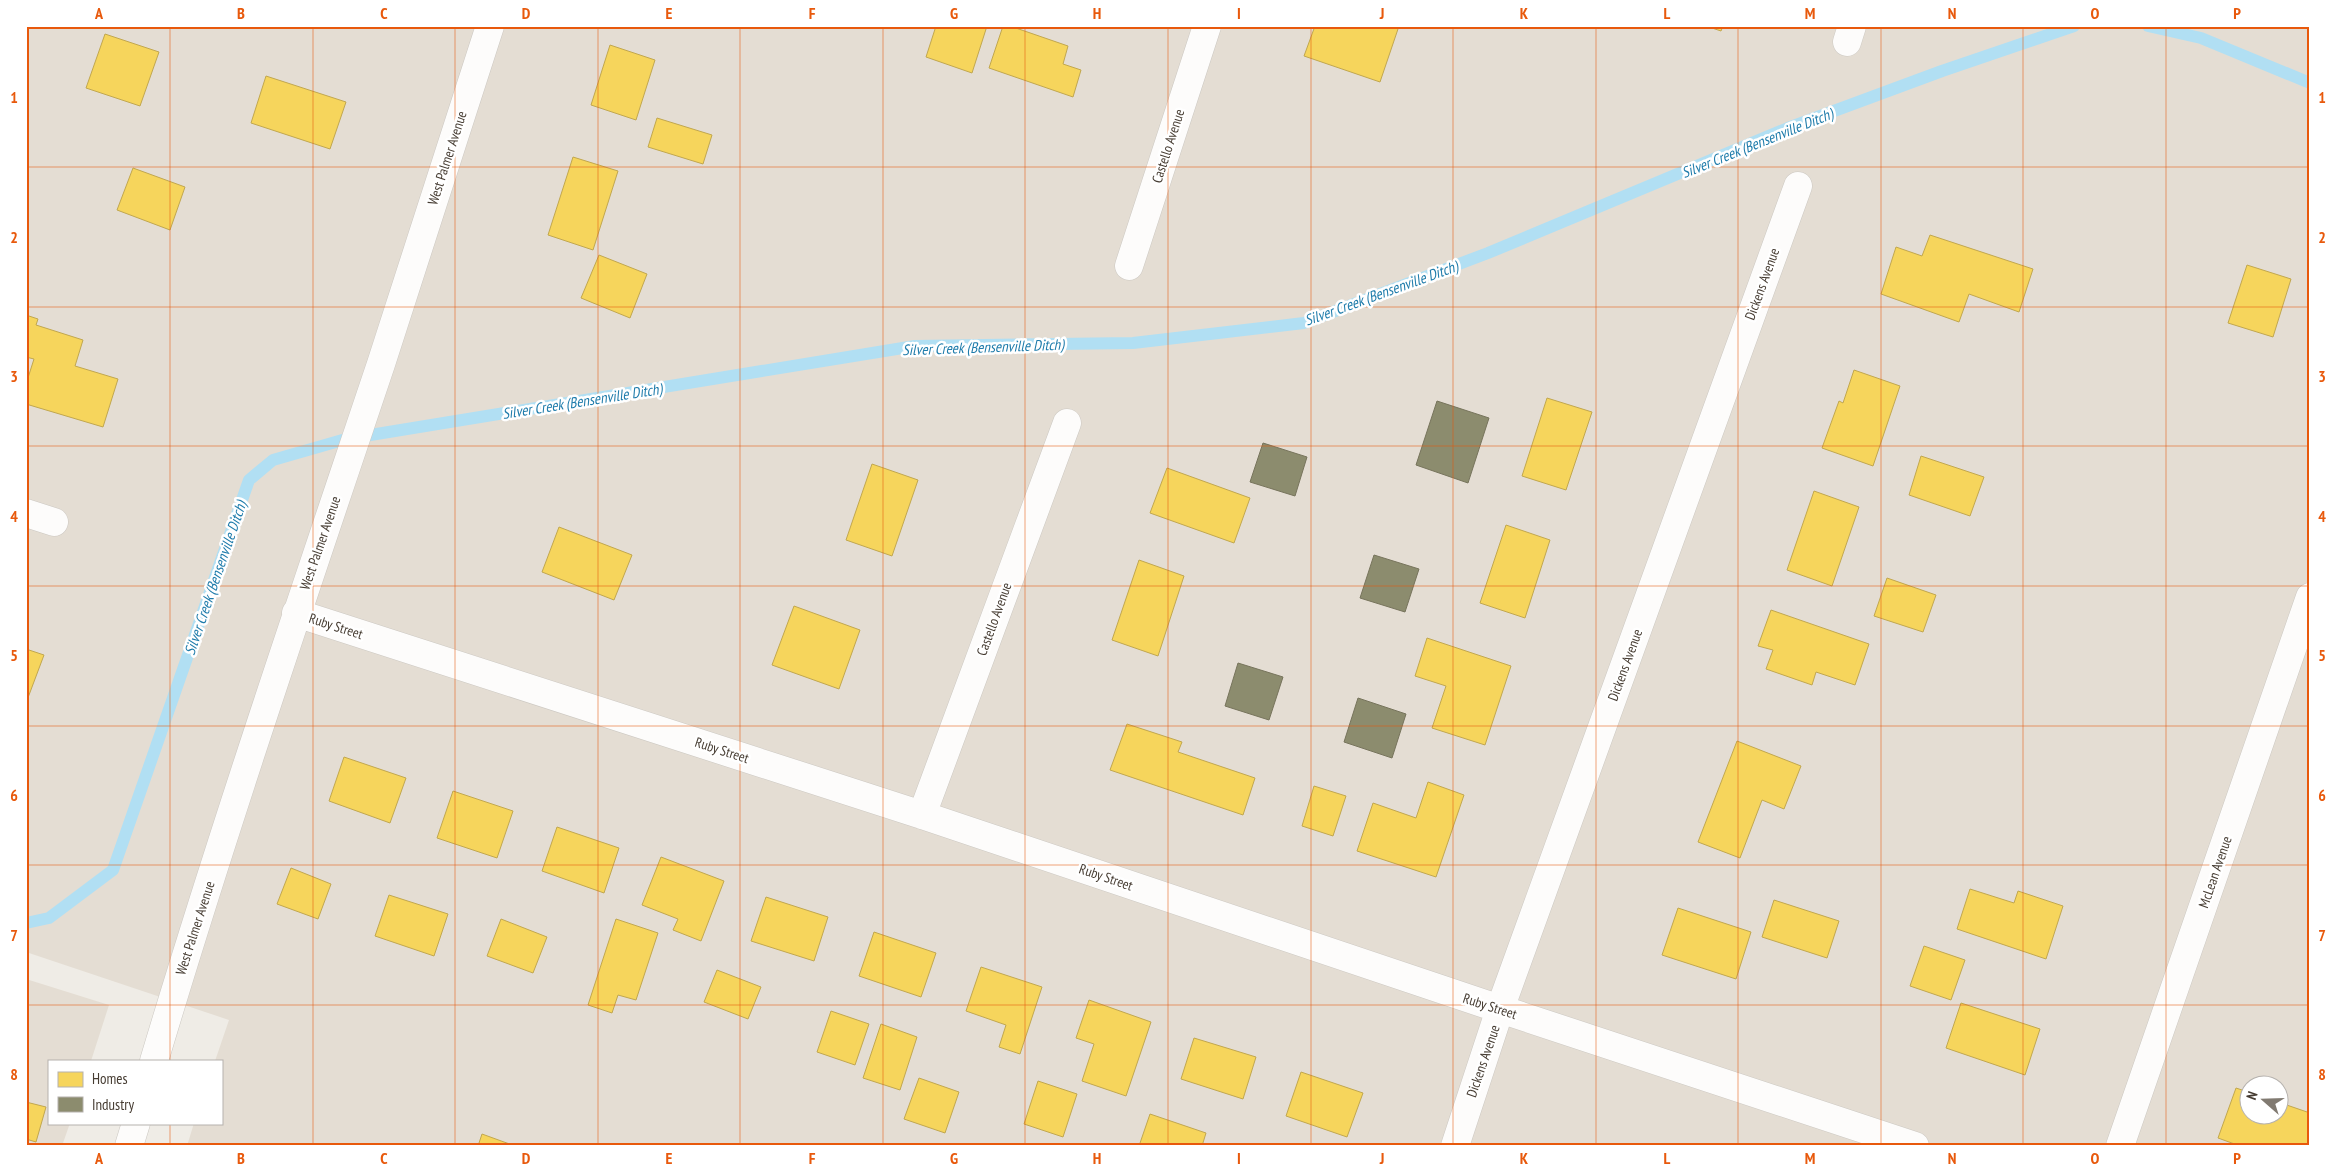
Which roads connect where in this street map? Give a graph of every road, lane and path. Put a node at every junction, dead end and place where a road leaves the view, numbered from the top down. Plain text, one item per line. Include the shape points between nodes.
1 (490, 26) edge
2 (1207, 26) edge
3 (1798, 186) dead end
4 (1129, 266) dead end
5 (1066, 423) dead end
6 (26, 513) edge
7 (54, 522) dead end
8 (2310, 597) edge
9 (296, 613) junction
10 (922, 815) junction
11 (1500, 1010) junction
12 (154, 1060) edge
13 (136, 1124) edge
14 (129, 1146) edge
15 (1454, 1146) edge
16 (1915, 1146) edge
17 (2120, 1146) edge

1 - 9 street, West Palmer Avenue
2 - 4 street, Castello Avenue
3 - 11 street, Dickens Avenue
5 - 10 street, Castello Avenue
6 - 7 street
8 - 17 street, McLean Avenue
9 - 10 street, Ruby Street
9 - 12 street, West Palmer Avenue
10 - 11 street, Ruby Street
11 - 15 street, Dickens Avenue
11 - 16 street, Ruby Street
13 - 14 street

